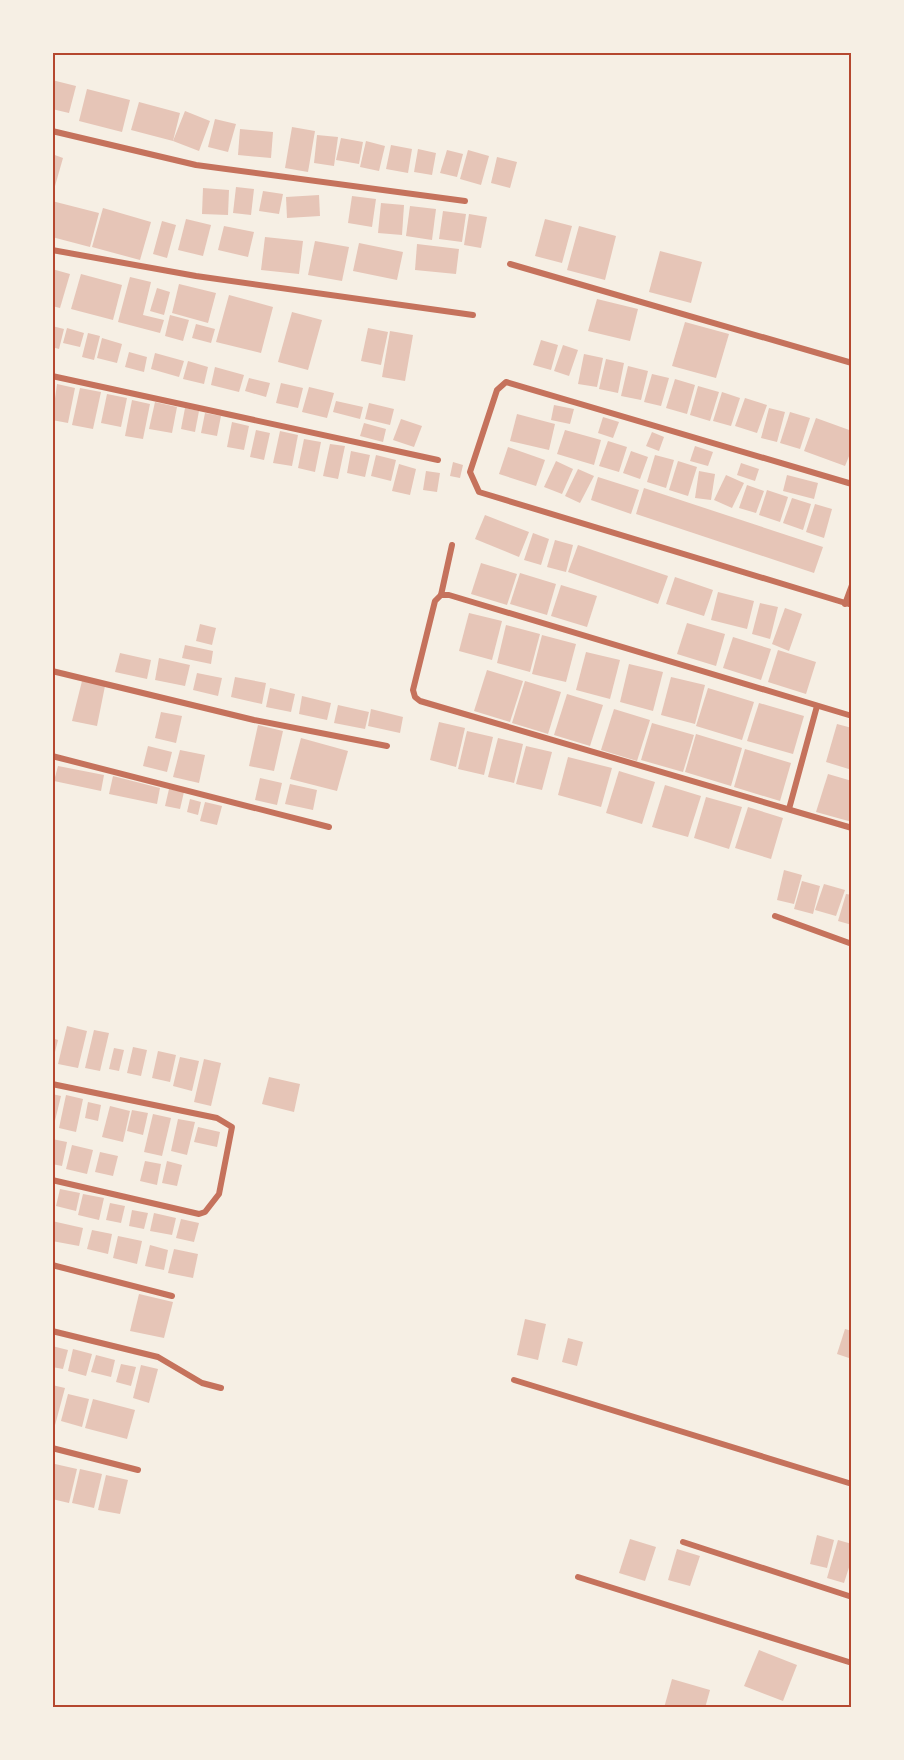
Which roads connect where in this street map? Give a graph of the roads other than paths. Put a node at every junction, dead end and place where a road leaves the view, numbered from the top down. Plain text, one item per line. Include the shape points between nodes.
1 (52, 131) edge
2 (465, 201) dead end
3 (52, 250) edge
4 (510, 264) dead end
5 (473, 315) dead end
6 (852, 363) edge
7 (52, 376) edge
8 (438, 460) dead end
9 (852, 484) edge
10 (452, 545) dead end
11 (852, 585) edge
12 (441, 595) junction
13 (849, 604) edge
14 (52, 671) edge
15 (817, 706) junction
16 (852, 716) edge
17 (387, 746) dead end
18 (52, 756) edge
19 (789, 809) junction
20 (329, 826) dead end
21 (852, 828) edge
22 (775, 916) dead end
23 (852, 944) edge
24 (52, 1084) edge
25 (52, 1180) edge
26 (52, 1265) edge
27 (172, 1296) dead end
28 (52, 1330) edge
29 (514, 1380) dead end
30 (221, 1388) dead end
31 (52, 1448) edge
32 (138, 1470) dead end
33 (852, 1484) edge
34 (683, 1542) dead end
35 (578, 1577) dead end
36 (852, 1597) edge
37 (852, 1663) edge

1 - 2 street via 196,165
3 - 5 street via 196,276
4 - 6 street
7 - 8 street
9 - 13 street via 506,382 497,390 470,472 479,492
10 - 12 street
11 - 13 street
12 - 15 street
12 - 19 street via 435,601 413,690 420,701
14 - 17 street via 254,720
15 - 16 street
15 - 19 street
18 - 20 street
19 - 21 street
22 - 23 street
24 - 25 street via 217,1118 232,1125 219,1194 211,1208 199,1214
26 - 27 street
28 - 30 street via 158,1357 202,1383
29 - 33 street
31 - 32 street
34 - 36 street
35 - 37 street

